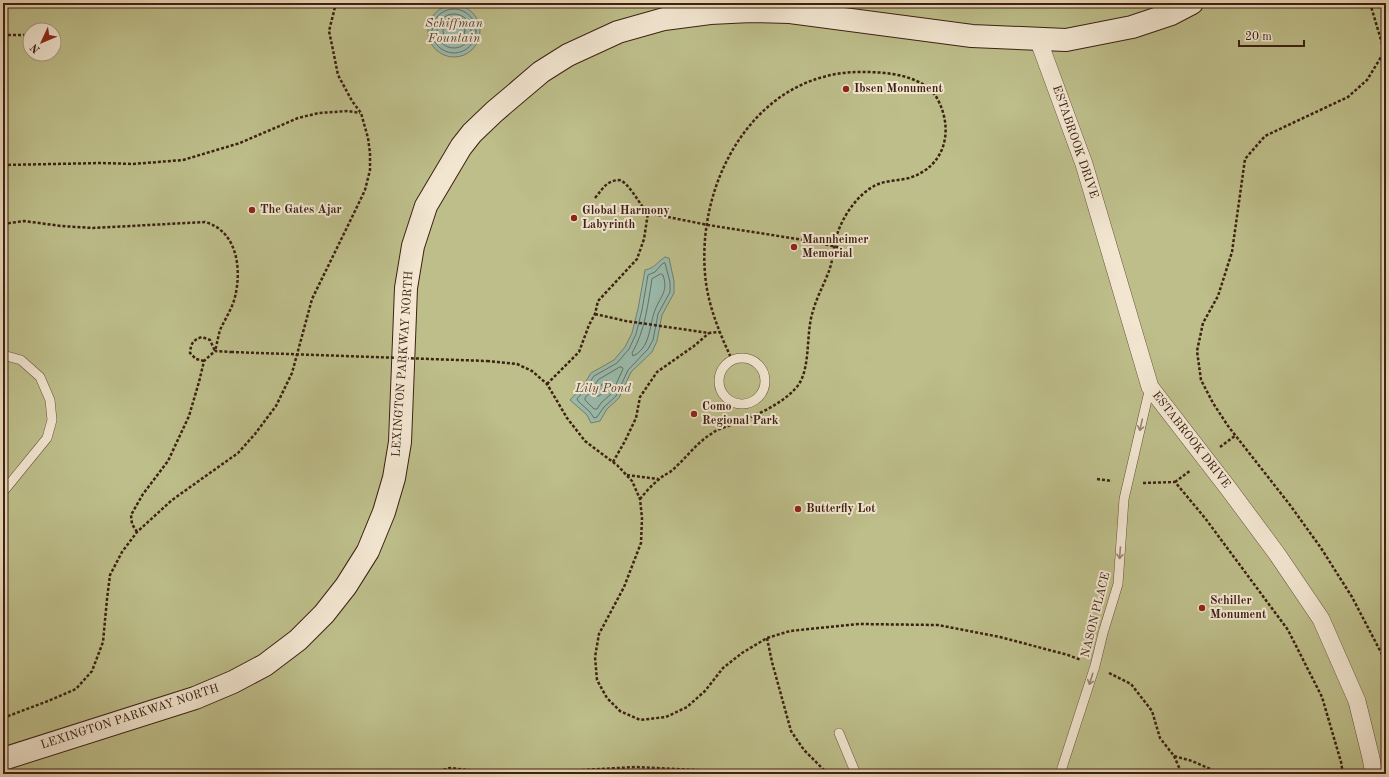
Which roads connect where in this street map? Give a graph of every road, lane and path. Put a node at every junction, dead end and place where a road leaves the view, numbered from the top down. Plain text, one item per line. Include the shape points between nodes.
1 (336, 3) edge
2 (1192, 3) edge
3 (1370, 3) edge
4 (3, 35) edge
5 (22, 35) edge
6 (1038, 39) junction
7 (1385, 49) edge
8 (360, 113) junction
9 (3, 165) edge
10 (595, 198) dead end
11 (648, 213) junction
12 (3, 224) edge
13 (708, 225) junction
14 (835, 246) junction
15 (842, 248) dead end
16 (595, 314) junction
17 (719, 332) junction
18 (709, 333) junction
19 (215, 351) junction
20 (3, 355) edge
21 (732, 360) junction
22 (204, 362) junction
23 (547, 384) junction
24 (1150, 387) junction
25 (613, 462) junction
26 (627, 475) junction
27 (659, 479) junction
28 (1097, 479) dead end
29 (1128, 483) junction
30 (3, 492) edge
31 (640, 499) junction
32 (136, 532) junction
33 (767, 638) junction
34 (1386, 662) edge
35 (1095, 666) junction
36 (3, 718) edge
37 (839, 733) dead end
38 (1174, 756) junction
39 (3, 759) edge
40 (429, 774) edge
41 (506, 774) edge
42 (512, 774) edge
43 (740, 774) edge
44 (828, 774) edge
45 (856, 774) edge
46 (1060, 774) edge
47 (1182, 774) edge
48 (1222, 774) edge
49 (1343, 774) edge
50 (1374, 774) edge

1 - 8 path via 329,31 338,75
2 - 6 main road, LEXINGTON PARKWAY NORTH via 1171,14 1132,27 1066,40
3 - 7 path
4 - 5 path
6 - 24 street, ESTABROOK DRIVE via 1084,164
6 - 39 main road, LEXINGTON PARKWAY NORTH via 972,36 790,12 710,13 664,19 618,32 568,55 541,72 472,133 426,206 413,246 406,288 400,442 394,478 368,551 346,586 324,614 298,640 265,664 233,682 195,698
7 - 34 path via 1367,80 1348,97 1265,136 1245,159 1232,252 1218,296 1203,323 1197,351 1201,380 1213,403 1321,548 1352,597
8 - 9 path via 320,113 298,118 240,143 183,160 133,164
8 - 32 path via 370,153 370,170 365,190 312,299 292,373 276,406 238,453 172,500
10 - 11 path via 608,183 622,180
11 - 13 path
11 - 16 path via 644,239 637,259 598,301
12 - 19 path via 24,221 93,228 206,222 214,224 230,239 237,263 235,297 220,331
13 - 14 path
13 - 14 path via 722,169 738,139 754,119 777,99 796,87 818,78 851,71 886,72 906,76 936,96 944,111 947,132 944,146 923,172 908,178 877,184 866,191 850,209 838,230
13 - 17 path via 706,283
14 - 15 path
14 - 27 path via 827,276 812,311 806,369 796,388 774,406 712,433
16 - 18 path
16 - 23 path via 579,352
17 - 18 path
17 - 21 path
18 - 25 path via 657,372 640,397 636,418
19 - 22 path
19 - 22 path via 210,340 202,337 194,340 190,352 196,359
19 - 23 path, bridge via 487,360 517,364
20 - 30 lane via 21,360 40,377 50,400 52,420 47,438
21 - 21 lane via 720,373 721,391 728,400 737,404 748,404 759,398 765,387 764,370 756,361 747,358
22 - 32 path via 179,441 131,514
23 - 25 path via 566,418 585,441
24 -> 29 lane, NASON PLACE
24 - 50 street, ESTABROOK DRIVE via 1277,554 1321,619 1358,701
25 - 26 path
26 - 27 path
26 - 31 path
27 - 31 path
28 - 29 path
29 -> 35 lane, NASON PLACE via 1124,499 1118,584
29 - 49 path via 1175,482 1252,580 1288,630 1322,697
31 - 33 path via 641,543 624,587 599,634 595,657 597,680 607,698 620,711 640,720 666,717 687,707 705,691 723,668 742,652
32 - 36 path via 110,575 103,642 92,671 76,688 48,702
33 - 35 path via 790,631 859,624 938,626 1000,637 1068,655
33 - 44 path via 791,731 804,750
35 - 38 path via 1131,684 1152,711 1160,738
35 -> 46 lane, NASON PLACE
37 - 45 lane
38 - 47 path
38 - 48 path
40 - 41 path via 450,768
42 - 43 path via 636,767

